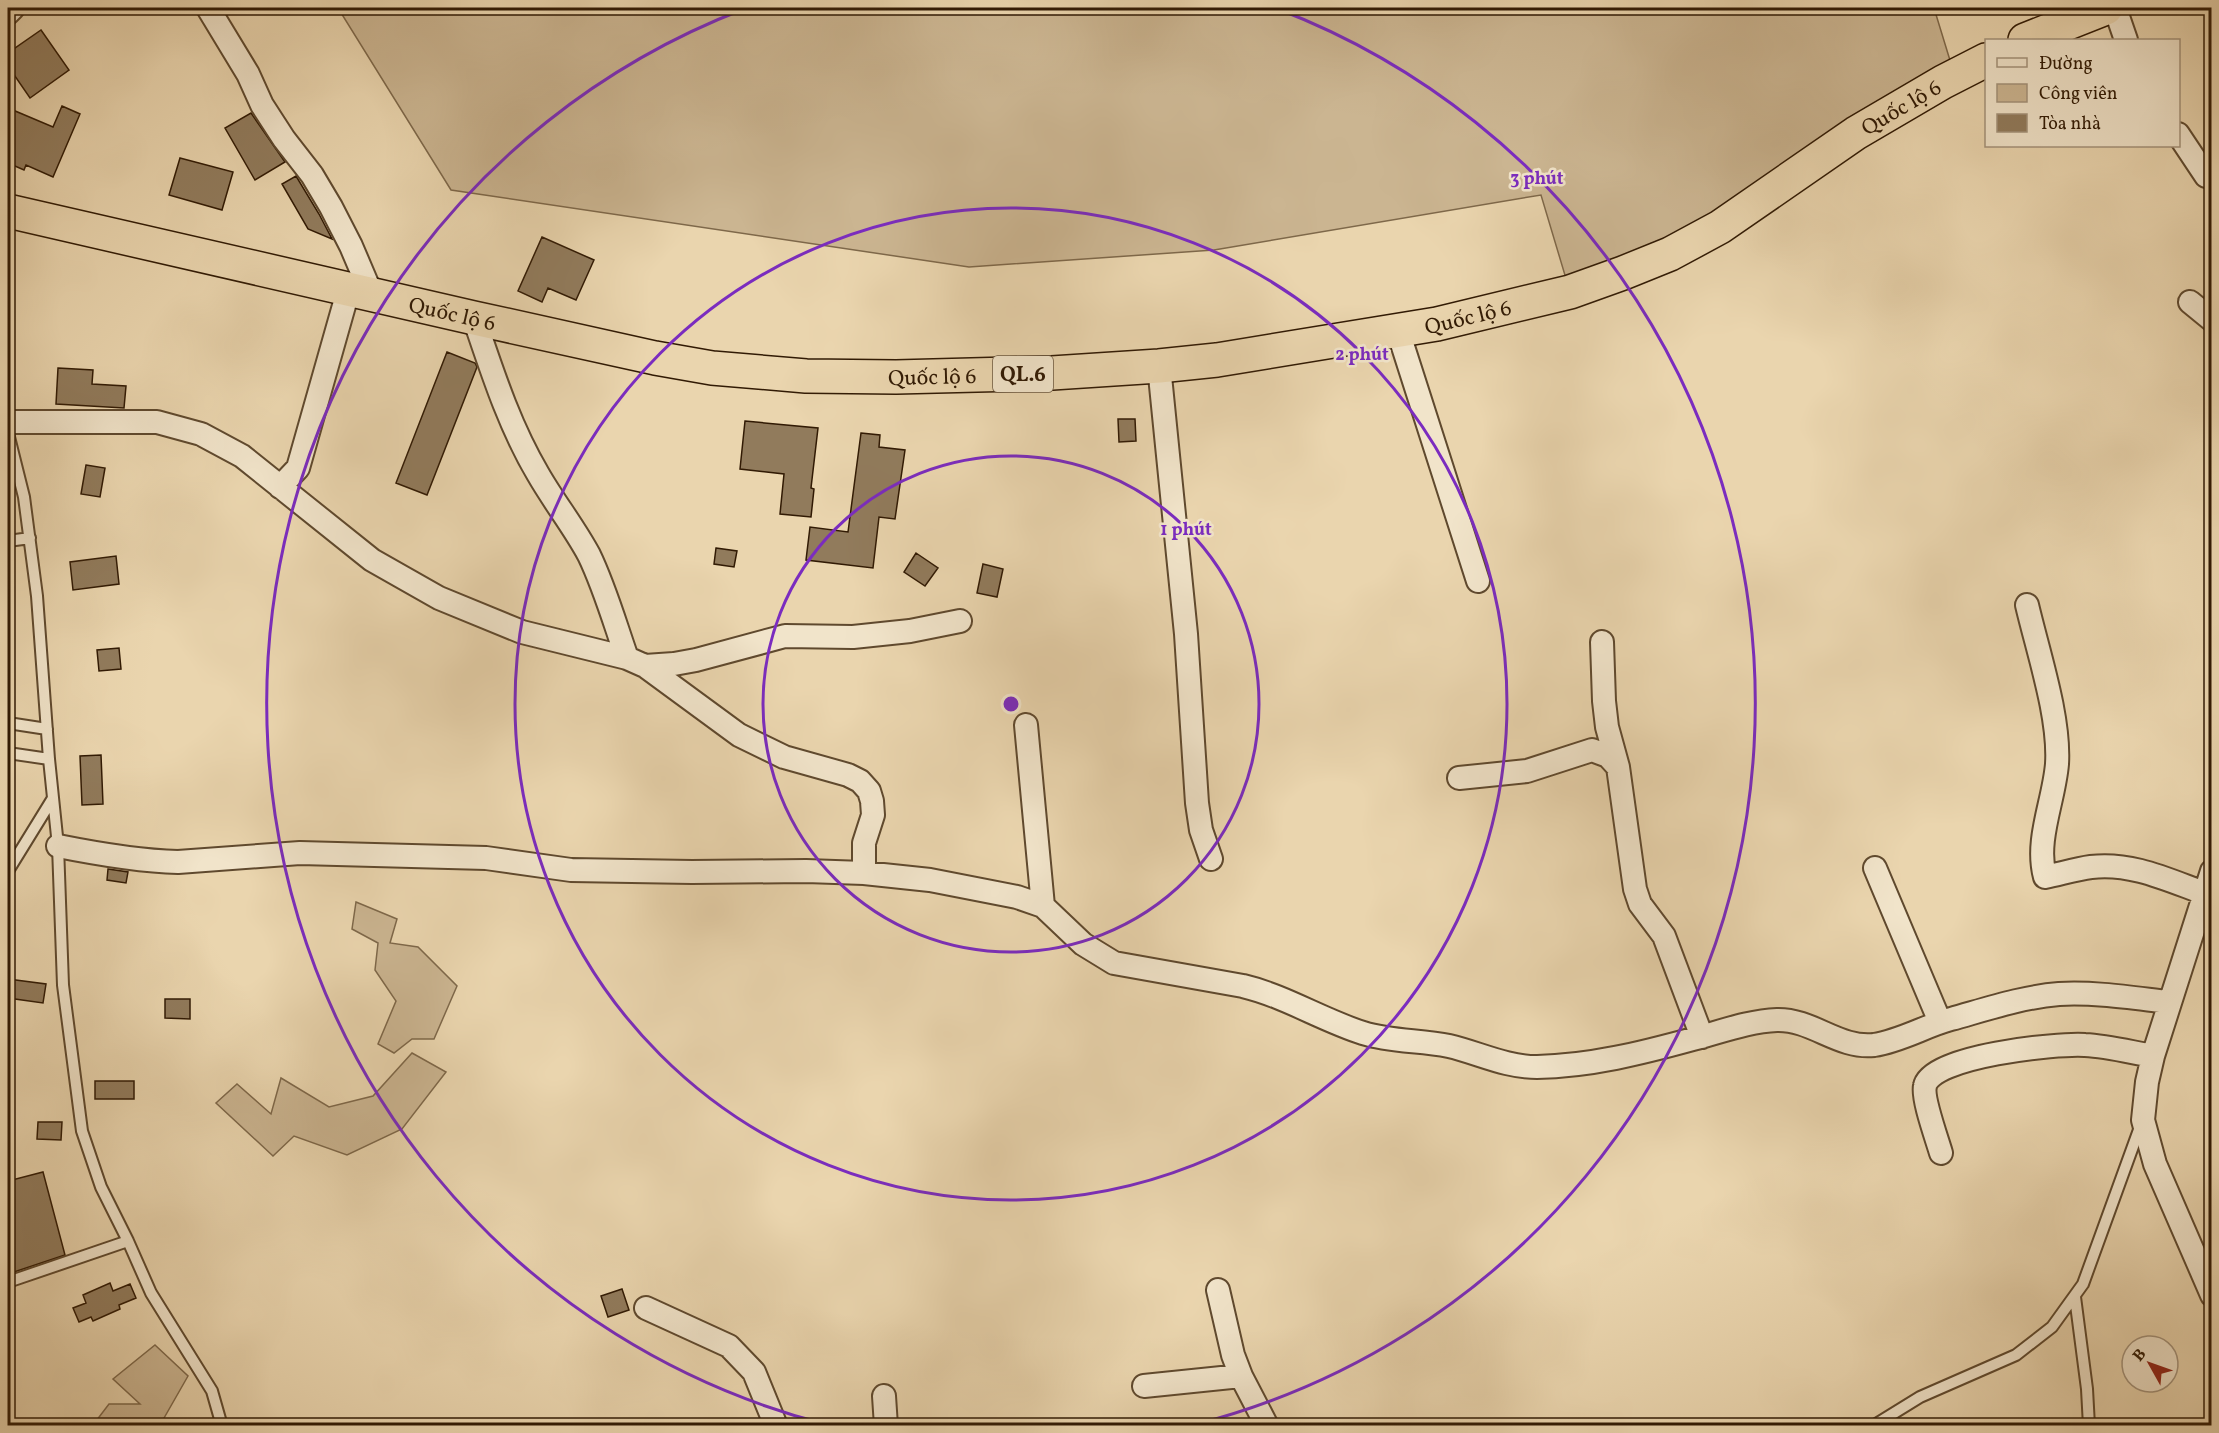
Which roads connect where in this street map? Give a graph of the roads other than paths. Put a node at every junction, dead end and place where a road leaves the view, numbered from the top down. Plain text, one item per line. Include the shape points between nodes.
1 (208, 8) edge
2 (2098, 9) edge
3 (2027, 39) edge
4 (2125, 39) edge
5 (1985, 60) edge
6 (2180, 137) edge
7 (2206, 176) dead end
8 (8, 211) edge
9 (360, 291) junction
10 (2190, 302) dead end
11 (474, 318) junction
12 (2211, 320) edge
13 (1398, 331) junction
14 (1159, 366) junction
15 (8, 422) edge
16 (8, 434) edge
17 (280, 487) junction
18 (30, 538) junction
19 (8, 541) edge
20 (1478, 581) dead end
21 (2027, 605) dead end
22 (960, 621) dead end
23 (1602, 642) dead end
24 (636, 662) junction
25 (8, 723) edge
26 (1026, 725) dead end
27 (47, 729) junction
28 (8, 753) edge
29 (49, 759) junction
30 (1618, 767) junction
31 (1459, 778) dead end
32 (53, 798) junction
33 (58, 846) junction
34 (1211, 859) dead end
35 (1875, 868) dead end
36 (8, 871) edge
37 (2211, 871) edge
38 (864, 873) junction
39 (2204, 894) junction
40 (1043, 906) junction
41 (2169, 1002) junction
42 (1940, 1022) junction
43 (1702, 1037) junction
44 (2153, 1056) junction
45 (2143, 1120) junction
46 (1941, 1153) dead end
47 (128, 1240) junction
48 (2206, 1269) edge
49 (8, 1282) edge
50 (1218, 1290) dead end
51 (2211, 1295) edge
52 (2075, 1297) junction
53 (645, 1308) dead end
54 (1241, 1376) junction
55 (1144, 1386) dead end
56 (884, 1396) dead end
57 (222, 1425) edge
58 (776, 1425) edge
59 (886, 1425) edge
60 (1267, 1425) edge
61 (1873, 1425) edge
62 (2089, 1425) edge

1 - 9 street via 262,105 331,207 351,246
2 - 3 highway
2 - 4 street
5 - 13 highway, Quốc lộ 6 / QL.6 via 1856,133 1720,227 1671,254 1570,291
6 - 7 street
8 - 9 highway, Quốc lộ 6 / QL.6
9 - 11 highway, Quốc lộ 6 / QL.6
9 - 17 street via 298,468
10 - 12 street
11 - 14 highway, Quốc lộ 6 / QL.6 via 712,368 807,376 1052,373
11 - 24 street via 511,420 537,472 588,554
13 - 14 highway, Quốc lộ 6 / QL.6
13 - 20 street
14 - 34 street via 1186,634 1197,803
15 - 17 street via 157,422 201,434 242,456
16 - 18 lane
17 - 24 street via 372,560 439,598 522,632
18 - 19 lane
18 - 27 lane
21 - 39 street via 2049,697 2057,763 2041,853 2045,877 2091,867 2124,867
22 - 24 street via 853,637 785,636 674,664
23 - 30 street via 1605,710
24 - 38 street via 747,740 784,757 860,781 869,791 873,815 864,843
25 - 27 lane
26 - 40 street
27 - 29 lane
28 - 29 lane
29 - 32 lane
30 - 31 street via 1608,756 1592,750 1527,771
30 - 43 street via 1635,889 1640,904 1664,936
32 - 33 lane
32 - 36 lane
33 - 38 street via 169,862 300,853 486,858 571,870
33 - 47 lane via 63,985 82,1131 101,1187
35 - 42 street
37 - 39 street
38 - 40 street via 964,886
39 - 41 street
40 - 43 street via 1083,944 1114,963 1253,988 1375,1037 1449,1046 1499,1063 1539,1067 1623,1058
41 - 42 street via 2058,994
41 - 44 street
42 - 43 street via 1893,1041 1871,1045 1847,1042 1807,1025 1779,1020
44 - 45 street
44 - 46 street via 2085,1045 2050,1044 1974,1058 1943,1069 1924,1085
45 - 48 street via 2155,1164
45 - 52 lane
47 - 49 lane
47 - 57 lane via 163,1315 212,1391
48 - 51 street
50 - 54 street
52 - 61 lane via 2052,1327 2016,1355 1920,1396
52 - 62 lane
53 - 58 street via 729,1346 753,1372
54 - 55 street
54 - 60 street
56 - 59 street

